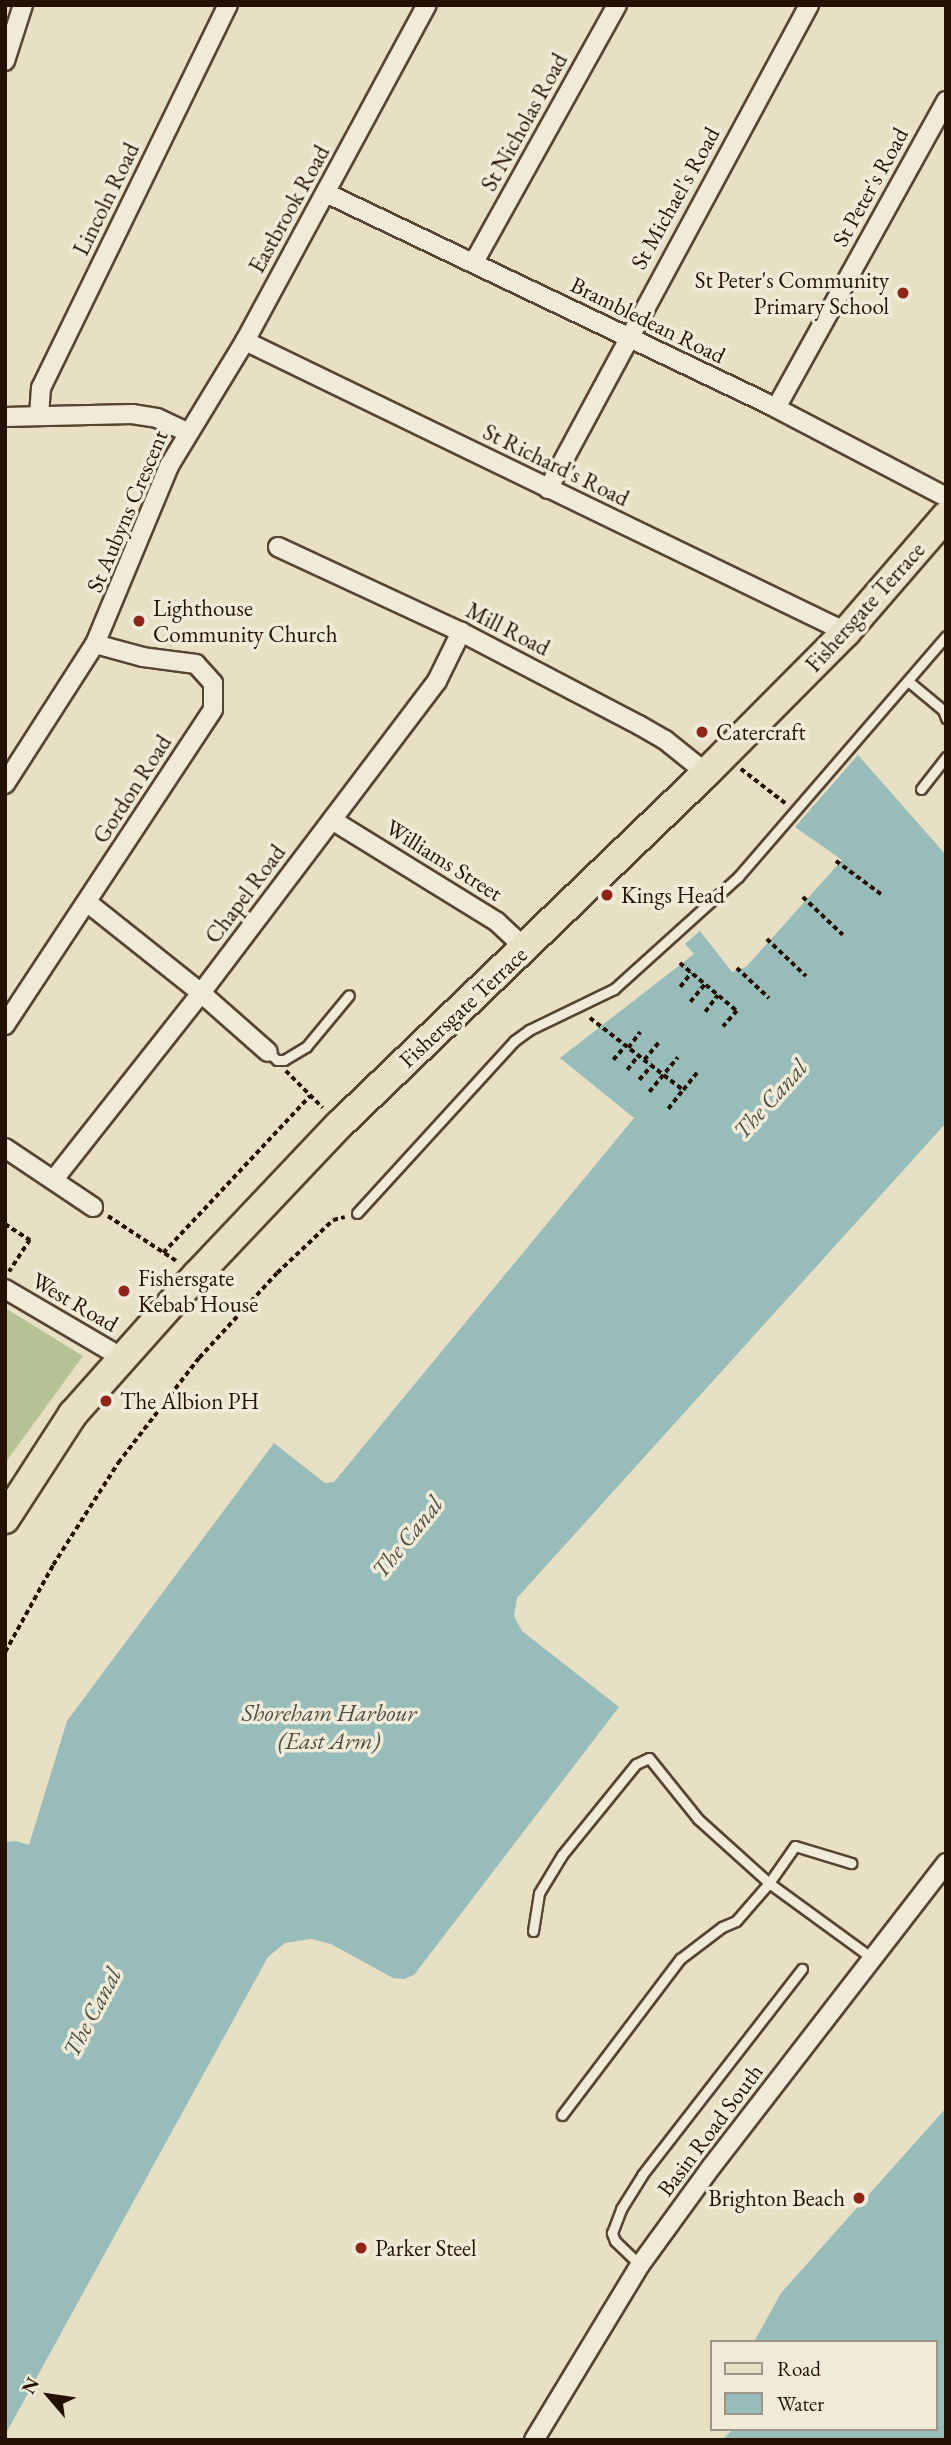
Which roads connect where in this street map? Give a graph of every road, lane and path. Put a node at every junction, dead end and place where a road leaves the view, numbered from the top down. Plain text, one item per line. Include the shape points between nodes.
1 (23, 5) edge
2 (228, 5) edge
3 (427, 5) edge
4 (617, 5) edge
5 (809, 5) edge
6 (5, 61) edge
7 (946, 101) edge
8 (326, 193) junction
9 (474, 262) junction
10 (627, 338) junction
11 (245, 341) junction
12 (776, 408) junction
13 (39, 416) junction
14 (5, 417) edge
15 (190, 433) junction
16 (548, 489) junction
17 (946, 497) edge
18 (946, 516) edge
19 (278, 547) dead end
20 (461, 632) junction
21 (846, 632) junction
22 (946, 636) edge
23 (95, 644) junction
24 (908, 681) junction
25 (946, 718) edge
26 (946, 757) edge
27 (738, 767) dead end
28 (9, 772) edge
29 (706, 773) junction
30 (921, 789) dead end
31 (789, 806) dead end
32 (332, 820) junction
33 (836, 861) dead end
34 (881, 894) dead end
35 (803, 897) dead end
36 (88, 903) junction
37 (843, 935) dead end
38 (767, 939) dead end
39 (525, 948) junction
40 (680, 963) dead end
41 (737, 968) dead end
42 (691, 973) junction
43 (806, 976) dead end
44 (705, 984) junction
45 (680, 987) dead end
46 (201, 993) junction
47 (349, 995) dead end
48 (718, 995) junction
49 (769, 998) dead end
50 (690, 1002) dead end
51 (705, 1012) dead end
52 (590, 1017) dead end
53 (5, 1025) edge
54 (723, 1027) dead end
55 (640, 1032) dead end
56 (659, 1042) dead end
57 (626, 1047) junction
58 (268, 1052) junction
59 (638, 1056) junction
60 (678, 1057) dead end
61 (613, 1060) dead end
62 (644, 1060) junction
63 (651, 1066) junction
64 (626, 1070) dead end
65 (697, 1073) dead end
66 (639, 1080) dead end
67 (682, 1090) junction
68 (649, 1093) dead end
69 (310, 1096) junction
70 (668, 1109) dead end
71 (339, 1125) junction
72 (5, 1148) edge
73 (55, 1178) junction
74 (93, 1207) joint
75 (357, 1213) joint
76 (5, 1224) edge
77 (163, 1253) junction
78 (197, 1275) junction
79 (5, 1278) edge
80 (5, 1289) edge
81 (121, 1357) junction
82 (5, 1519) edge
83 (5, 1652) edge
84 (851, 1863) dead end
85 (946, 1863) edge
86 (769, 1883) junction
87 (533, 1931) dead end
88 (872, 1958) junction
89 (802, 1969) dead end
90 (562, 2115) dead end
91 (640, 2264) junction
92 (534, 2440) edge

1 - 6 street
2 - 13 street, Lincoln Road via 41,388
3 - 8 street, Eastbrook Road
4 - 9 street, St Nicholas Road
5 - 10 street, St Michael's Road
7 - 12 street, St Peter's Road
8 - 9 street, Brambledean Road
8 - 11 street, Eastbrook Road
9 - 10 street, Brambledean Road
10 - 12 street, Brambledean Road
10 - 16 street, St Michael's Road
11 - 15 street, Eastbrook Road
11 - 16 street, St Richard's Road
12 - 17 street, Brambledean Road
13 - 14 street, St Aubyns Crescent
13 - 15 street, St Aubyns Crescent via 132,414 157,418
15 - 23 street, St Aubyns Crescent via 153,501
16 - 21 street, St Richard's Road
18 - 21 main road, Fishersgate Terrace
19 - 20 street, Mill Road
20 - 29 street, Mill Road via 648,730
20 - 32 street, Chapel Road via 437,681
21 - 29 main road, Fishersgate Terrace
22 - 24 lane
23 - 28 street, St Aubyns Crescent
23 - 36 street, Gordon Road via 196,664 209,676 215,700
24 - 25 lane via 943,710
24 - 75 lane via 738,877 614,989 514,1041
26 - 30 lane
27 - 31 path
29 - 39 main road, Fishersgate Terrace
32 - 39 street, Williams Street via 496,922
32 - 46 street, Chapel Road
33 - 34 path
35 - 37 path
36 - 46 street
36 - 53 street, Gordon Road
38 - 43 path
39 - 71 main road, Fishersgate Terrace
40 - 42 path
41 - 49 path
42 - 44 path
42 - 45 path
44 - 48 path
44 - 50 path
46 - 58 street
46 - 73 street, Chapel Road
47 - 58 lane via 306,1047 284,1060
48 - 51 path
48 - 54 path via 737,1011
52 - 57 path
55 - 57 path
56 - 62 path
57 - 59 path
57 - 61 path
58 - 69 path
59 - 62 path
59 - 64 path
60 - 68 path
62 - 63 path
63 - 66 path
63 - 67 path
65 - 67 path
67 - 70 path
69 - 71 path
69 - 77 path
71 - 78 main road, Fishersgate Terrace
72 - 73 street
73 - 74 street
74 - 77 path
75 - 83 path via 333,1220 199,1358 118,1463 52,1564
76 - 79 path via 30,1240
77 - 78 path
78 - 81 main road, Fishersgate Terrace
80 - 81 street, West Road
81 - 82 main road, Fishersgate Terrace via 73,1414
84 - 86 lane via 795,1846
85 - 88 street, Basin Road South
86 - 87 lane via 698,1819 649,1758 636,1764 562,1855 539,1893
86 - 88 lane
86 - 90 lane via 736,1921 680,1959
88 - 91 street, Basin Road South
89 - 91 lane via 642,2175 621,2209 612,2233
91 - 92 street, Basin Road South

